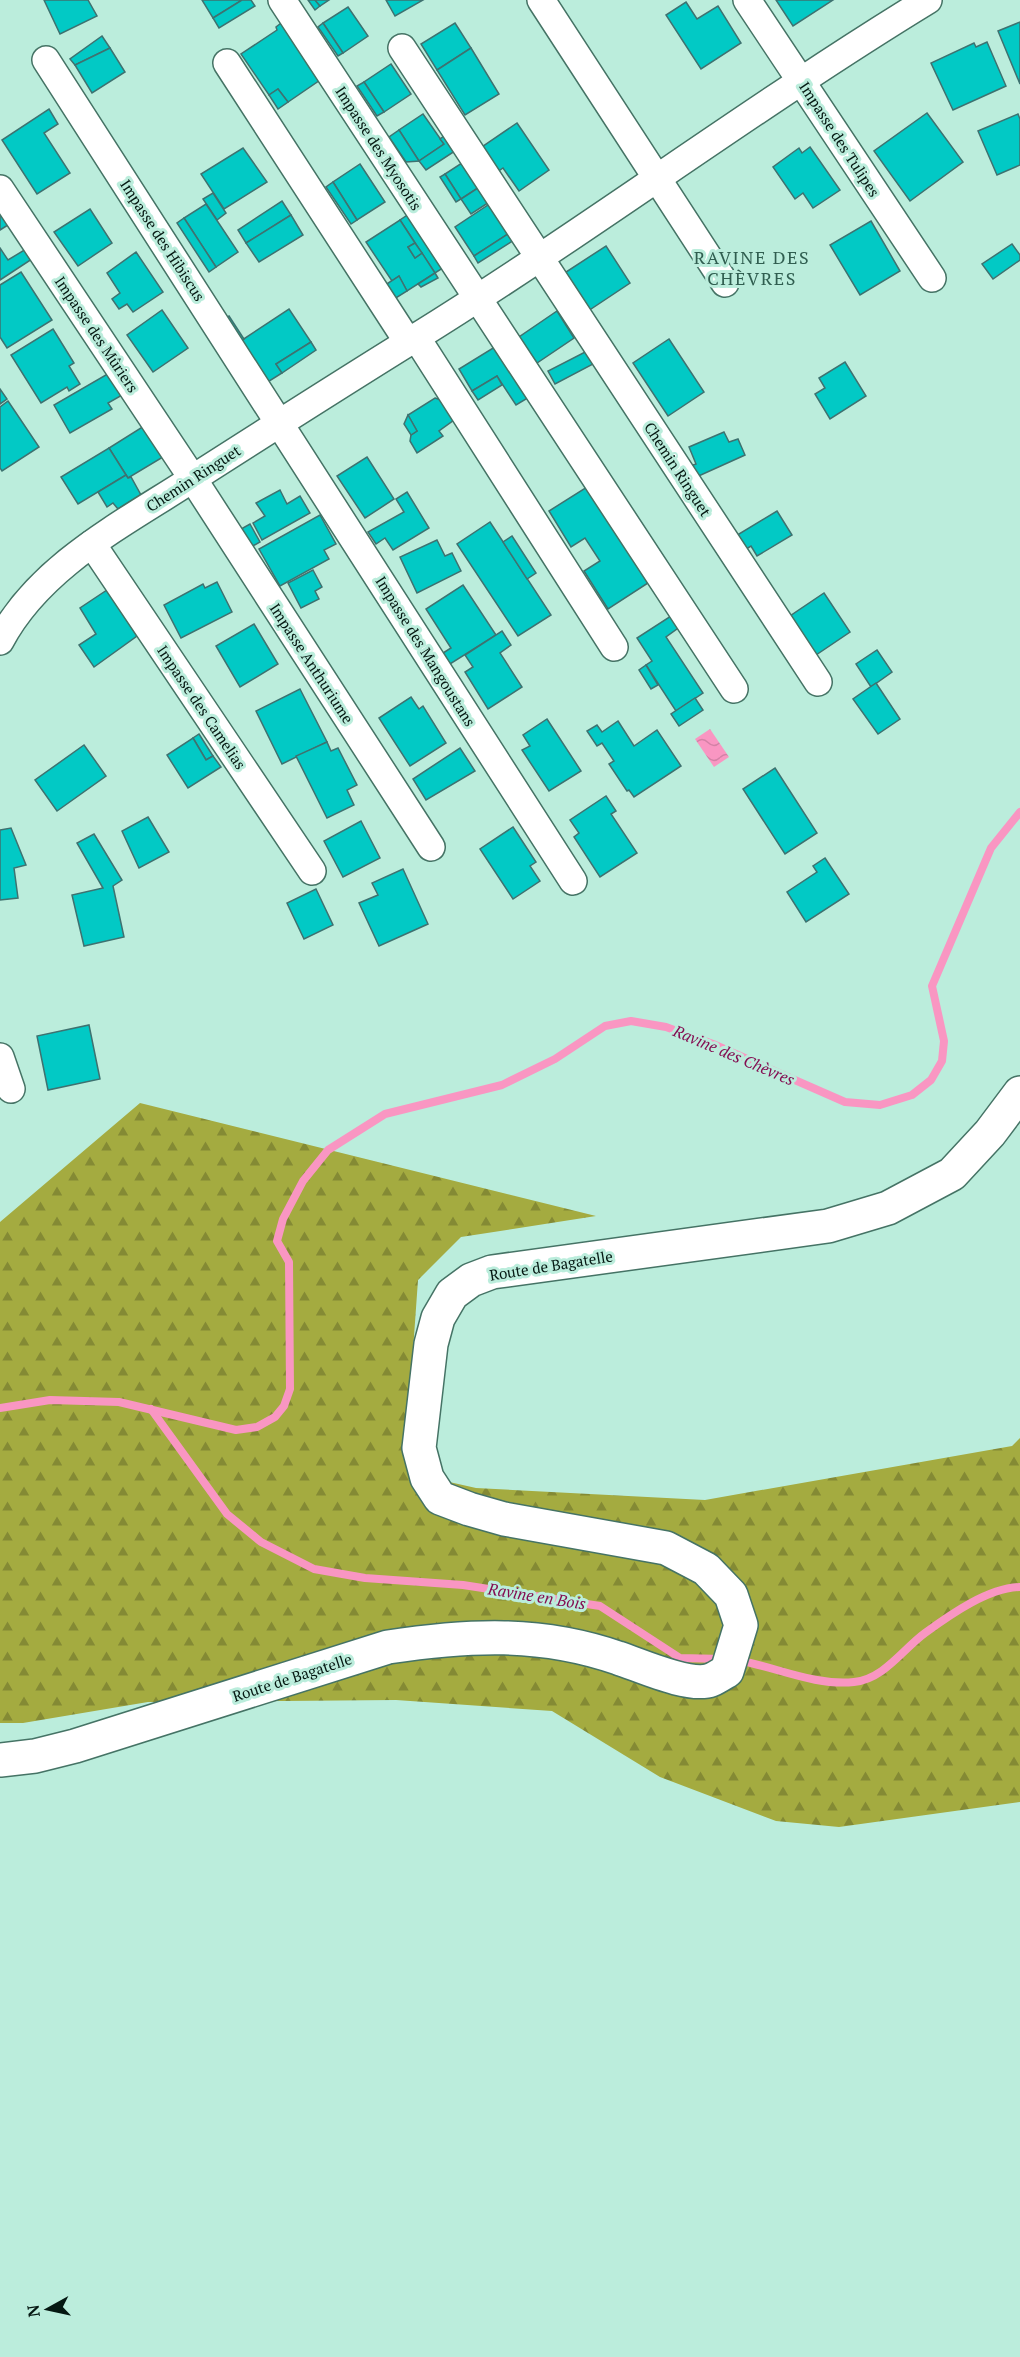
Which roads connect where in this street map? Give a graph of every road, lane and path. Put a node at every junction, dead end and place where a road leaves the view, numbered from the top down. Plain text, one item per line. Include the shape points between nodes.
1 (282, 0) edge
2 (541, 0) edge
3 (747, 0) edge
4 (928, 0) edge
5 (402, 48) dead end
6 (46, 60) dead end
7 (227, 63) dead end
8 (801, 79) junction
9 (656, 177) junction
10 (0, 189) edge
11 (539, 255) junction
12 (932, 278) dead end
13 (725, 283) dead end
14 (477, 297) junction
15 (412, 340) junction
16 (280, 421) junction
17 (193, 478) junction
18 (92, 544) junction
19 (0, 641) edge
20 (614, 647) dead end
21 (818, 682) dead end
22 (734, 689) dead end
23 (431, 847) dead end
24 (312, 871) dead end
25 (573, 881) dead end
26 (0, 1058) edge
27 (11, 1089) dead end
28 (1020, 1093) edge
29 (0, 1760) edge

1 - 14 street, Impasse des Myosotis
2 - 9 street
3 - 8 street, Impasse des Tulipes
4 - 8 street, Chemin Ringuet
5 - 11 street, Chemin Ringuet
6 - 16 street, Impasse des Hibiscus
7 - 15 street
8 - 9 street, Chemin Ringuet
8 - 12 street, Impasse des Tulipes
9 - 11 street, Chemin Ringuet
9 - 13 street
10 - 17 street, Impasse des Mûriers
11 - 14 street, Chemin Ringuet
11 - 21 street, Chemin Ringuet
14 - 15 street, Chemin Ringuet
14 - 22 street
15 - 16 street, Chemin Ringuet
15 - 20 street
16 - 17 street, Chemin Ringuet
16 - 25 street, Impasse des Mangoustans
17 - 18 street, Chemin Ringuet
17 - 23 street, Impasse Anthuriume
18 - 19 street, Chemin Ringuet via 32,594
18 - 24 street, Impasse des Camelias
26 - 27 street
28 - 29 main road, Route de Bagatelle via 952,1174 888,1208 828,1226 492,1272 471,1280 452,1294 438,1318 431,1344 419,1448 426,1478 440,1498 504,1519 666,1548 706,1569 731,1595 741,1625 727,1671 709,1681 681,1679 583,1646 529,1638 479,1636 433,1640 388,1647 75,1746

